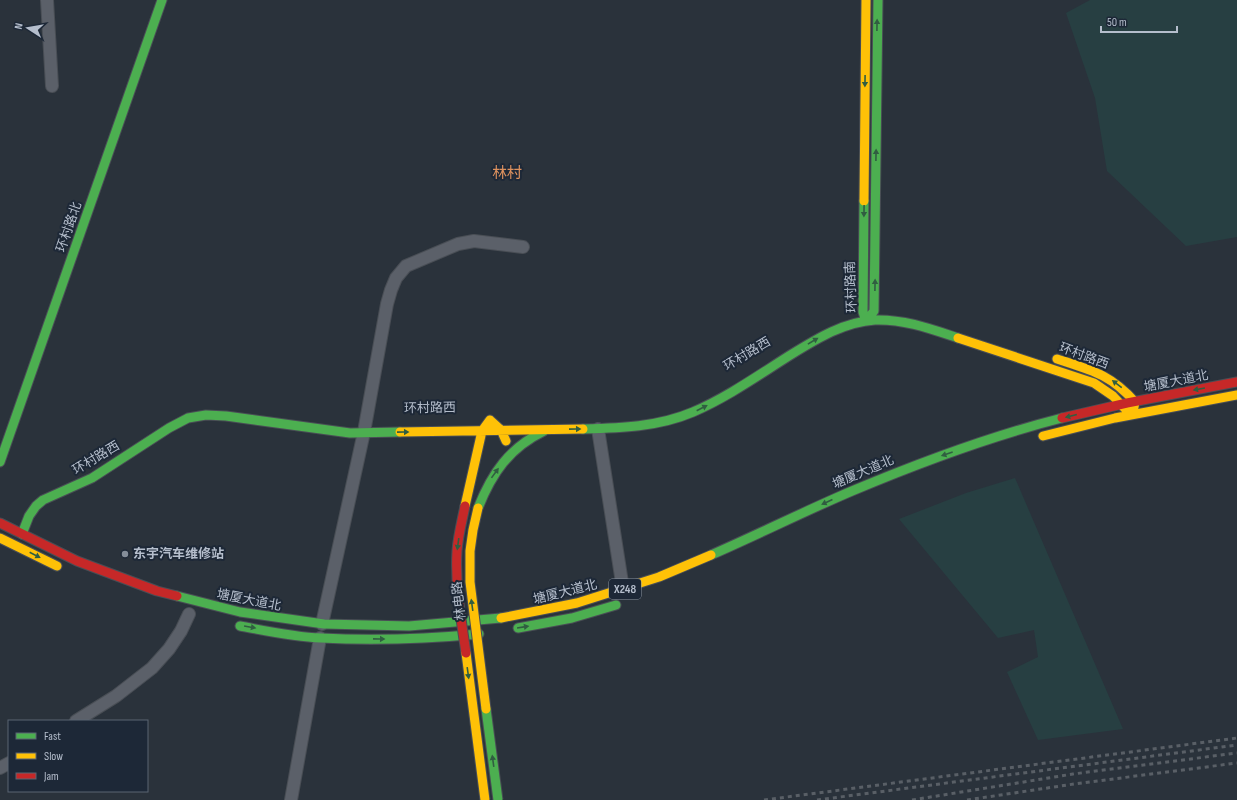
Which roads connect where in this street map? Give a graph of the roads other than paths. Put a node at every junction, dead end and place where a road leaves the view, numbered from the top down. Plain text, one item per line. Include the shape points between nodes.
1 (47, 0) edge
2 (162, 0) edge
3 (866, 0) edge
4 (878, 0) edge
5 (52, 86) dead end
6 (523, 246) dead end
7 (877, 311) junction
8 (860, 313) junction
9 (866, 321) junction
10 (1045, 355) dead end
11 (1237, 382) edge
12 (1237, 395) edge
13 (1135, 402) junction
14 (1122, 404) junction
15 (1132, 416) junction
16 (506, 419) dead end
17 (486, 420) junction
18 (381, 424) dead end
19 (549, 429) junction
20 (598, 429) junction
21 (501, 430) junction
22 (482, 431) junction
23 (364, 432) junction
24 (1035, 438) dead end
25 (506, 441) junction
26 (479, 444) junction
27 (506, 460) junction
28 (0, 462) edge
29 (0, 523) edge
30 (22, 534) junction
31 (0, 538) edge
32 (65, 569) dead end
33 (623, 590) junction
34 (628, 601) dead end
35 (189, 614) dead end
36 (230, 624) dead end
37 (322, 624) junction
38 (511, 629) dead end
39 (489, 633) dead end
40 (320, 638) junction
41 (78, 720) edge
42 (291, 800) edge
43 (485, 800) edge
44 (498, 800) edge

1 - 5 street
2 - 28 main road, 环村路北
3 -> 8 main road, 环村路南
7 -> 4 main road, 环村路南
6 - 23 street via 474,241 458,244 406,266 396,278 387,304
7 - 8 main road
7 - 9 main road, 环村路南
8 - 9 main road, 环村路南
9 - 14 main road, 环村路西 via 901,321 922,326 1094,383
20 -> 9 main road, 环村路西 via 644,426 670,421 693,412 821,336 840,327
13 -> 10 main road, 环村路西 via 1126,391 1107,377
11 -> 13 main road, 塘厦大道北 / X248
12 - 15 main road, 塘厦大道北
13 - 14 main road, 塘厦大道北 / X248
13 - 15 main road
14 - 15 main road, 环村路西
14 -> 33 main road, 塘厦大道北 / X248 via 1002,435 913,466 701,560
15 - 24 main road, 塘厦大道北
16 - 17 main road
17 - 21 main road
17 - 22 main road, 林电路
18 - 23 main road, 环村路西
19 -> 20 main road, 环村路西
19 - 21 main road, 环村路西
19 - 27 main road, 林电路 via 520,445
20 - 33 street
21 - 22 main road, 环村路西
21 - 25 main road
23 -> 22 main road, 环村路西
22 - 26 main road, 林电路
23 - 30 main road, 环村路西 via 350,433 226,416 206,415 188,418 92,478 44,500 29,516
23 - 37 street
25 - 26 main road via 501,436 493,435
25 - 27 main road
26 -> 43 main road, 林电路, bridge via 460,532 456,572
44 -> 27 main road, 林电路, bridge via 469,572 472,533 478,508 484,491
29 - 30 main road, 塘厦大道北 / X248
30 - 37 main road, 塘厦大道北 / X248 via 56,552 151,590 240,613
31 -> 32 main road
33 - 37 main road, 塘厦大道北 / X248 via 531,614 488,621 399,627
38 -> 34 main road, 塘厦大道北 / X248 via 572,618
35 - 41 street via 170,649 152,668 116,696
36 -> 40 main road, 塘厦大道北
40 -> 39 main road, 塘厦大道北 via 398,640
40 - 42 street

